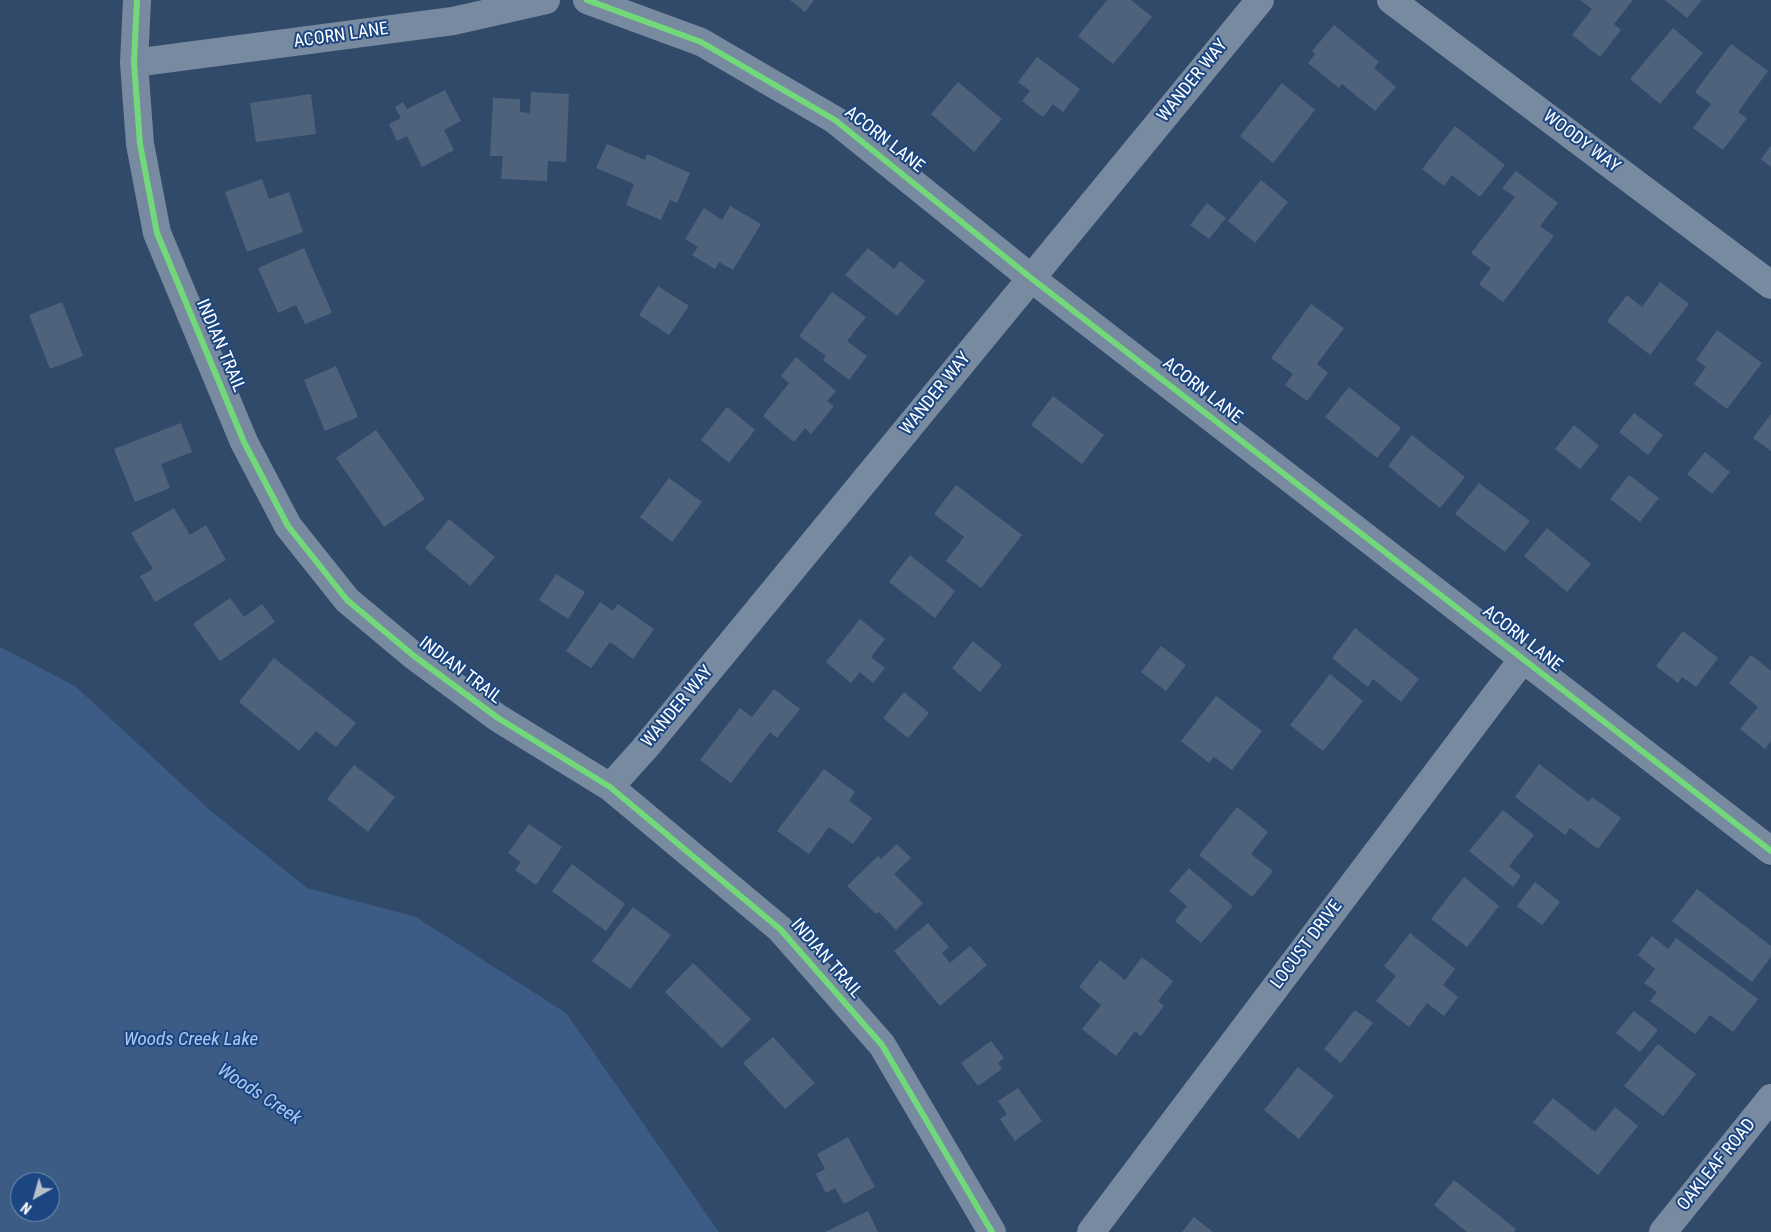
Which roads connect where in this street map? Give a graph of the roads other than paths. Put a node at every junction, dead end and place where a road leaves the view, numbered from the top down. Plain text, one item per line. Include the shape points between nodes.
1 (137, 0) edge
2 (546, 0) edge
3 (587, 0) edge
4 (1260, 0) edge
5 (1391, 0) edge
6 (134, 63) junction
7 (1031, 278) junction
8 (1771, 285) edge
9 (1523, 659) junction
10 (610, 787) junction
11 (1771, 852) edge
12 (1771, 1098) edge
13 (992, 1232) edge
14 (1091, 1232) edge
15 (1663, 1232) edge

1 - 6 street, INDIAN TRAIL
2 - 6 street, ACORN LANE via 453,21
3 - 7 street, ACORN LANE via 701,42 835,120
4 - 7 street, WANDER WAY
5 - 8 street, WOODY WAY
6 - 10 street, INDIAN TRAIL via 140,144 157,233 244,442 288,526 347,600 414,656 498,718
7 - 9 street, ACORN LANE
7 - 10 street, WANDER WAY
9 - 11 street, ACORN LANE
9 - 14 street, LOCUST DRIVE
10 - 13 street, INDIAN TRAIL via 780,929 882,1046
12 - 15 street, OAKLEAF ROAD

